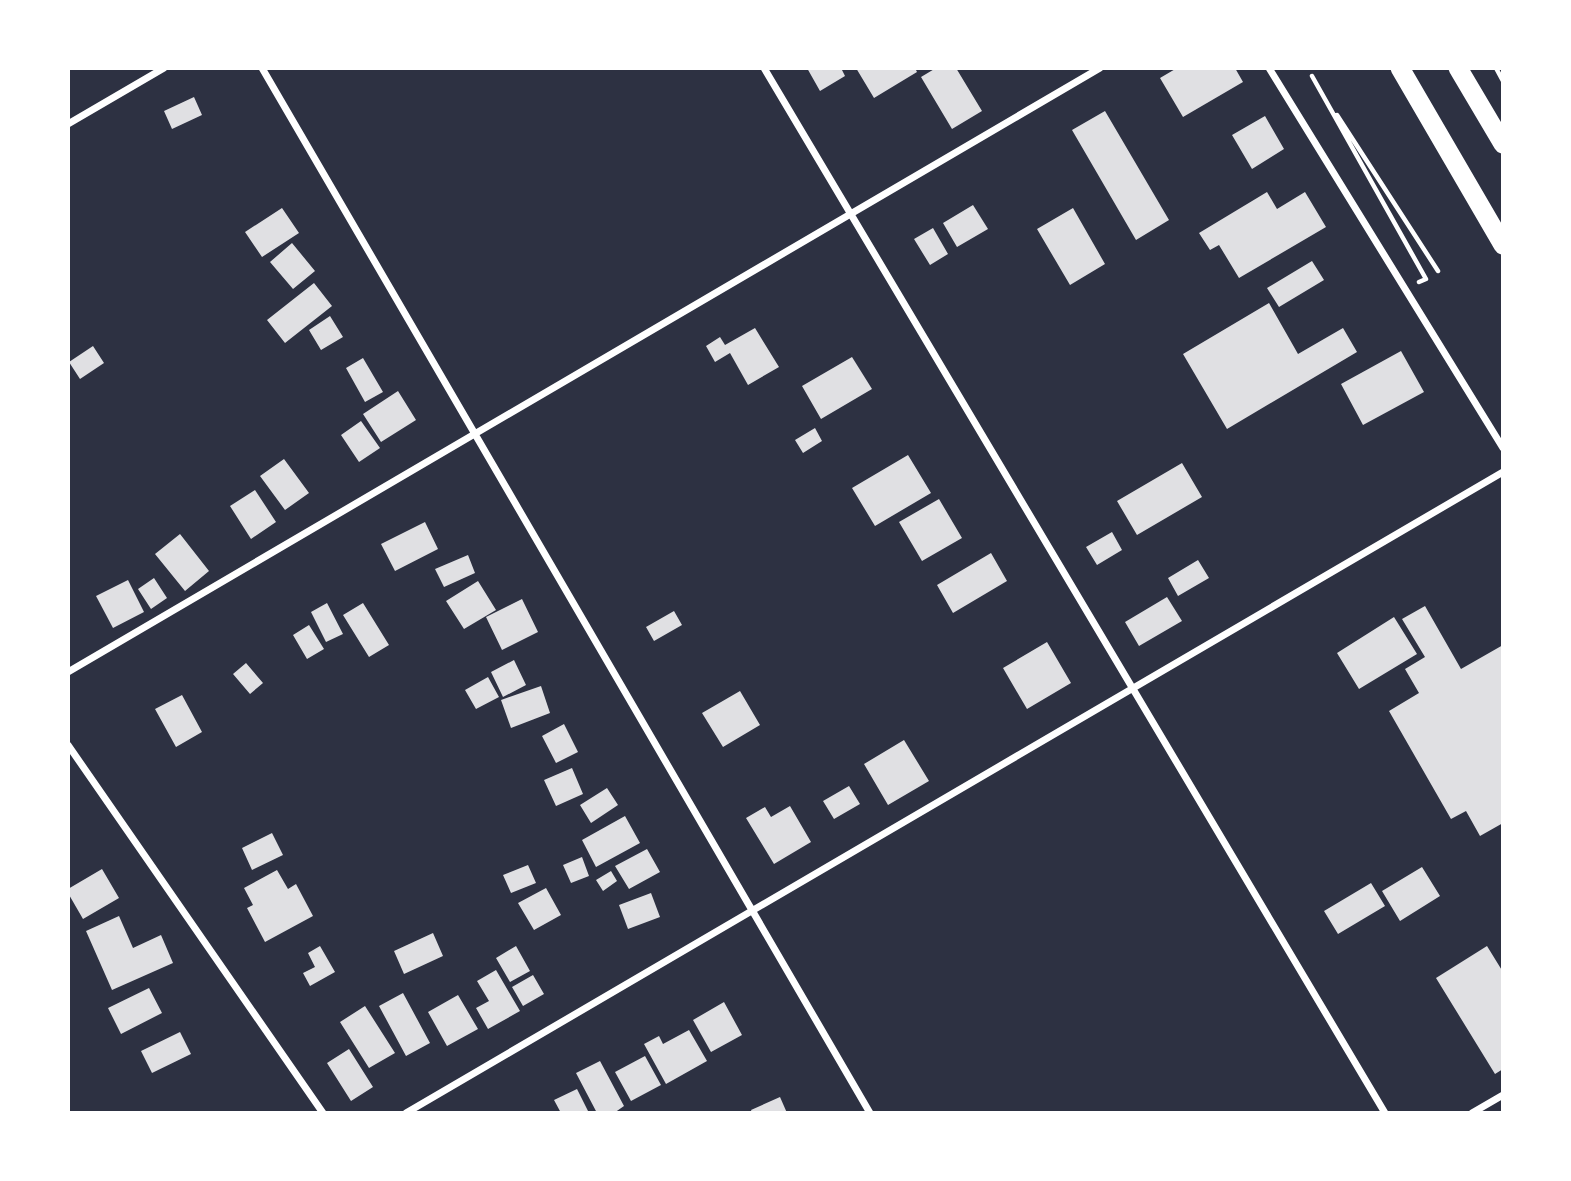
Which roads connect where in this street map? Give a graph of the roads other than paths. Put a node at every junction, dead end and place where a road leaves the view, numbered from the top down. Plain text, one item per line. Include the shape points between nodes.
1 (164, 68) edge
2 (262, 68) edge
3 (764, 68) edge
4 (1100, 68) edge
5 (1269, 68) edge
6 (1400, 68) edge
7 (1458, 68) edge
8 (68, 124) edge
9 (1503, 144) edge
10 (851, 214) junction
11 (1503, 245) edge
12 (475, 434) junction
13 (1503, 448) edge
14 (1503, 472) edge
15 (68, 672) edge
16 (1133, 688) junction
17 (68, 745) edge
18 (752, 910) junction
19 (1503, 1095) edge
20 (323, 1113) edge
21 (406, 1113) edge
22 (870, 1113) edge
23 (1385, 1113) edge
24 (1472, 1113) edge

1 - 8 street
2 - 12 street
3 - 10 street
4 - 10 street
5 - 13 street
6 - 11 highway
7 - 9 highway
10 - 12 street
10 - 16 street
12 - 15 street
12 - 18 street
14 - 16 street
16 - 18 street
16 - 23 street
17 - 20 street
18 - 21 street
18 - 22 street
19 - 24 street

